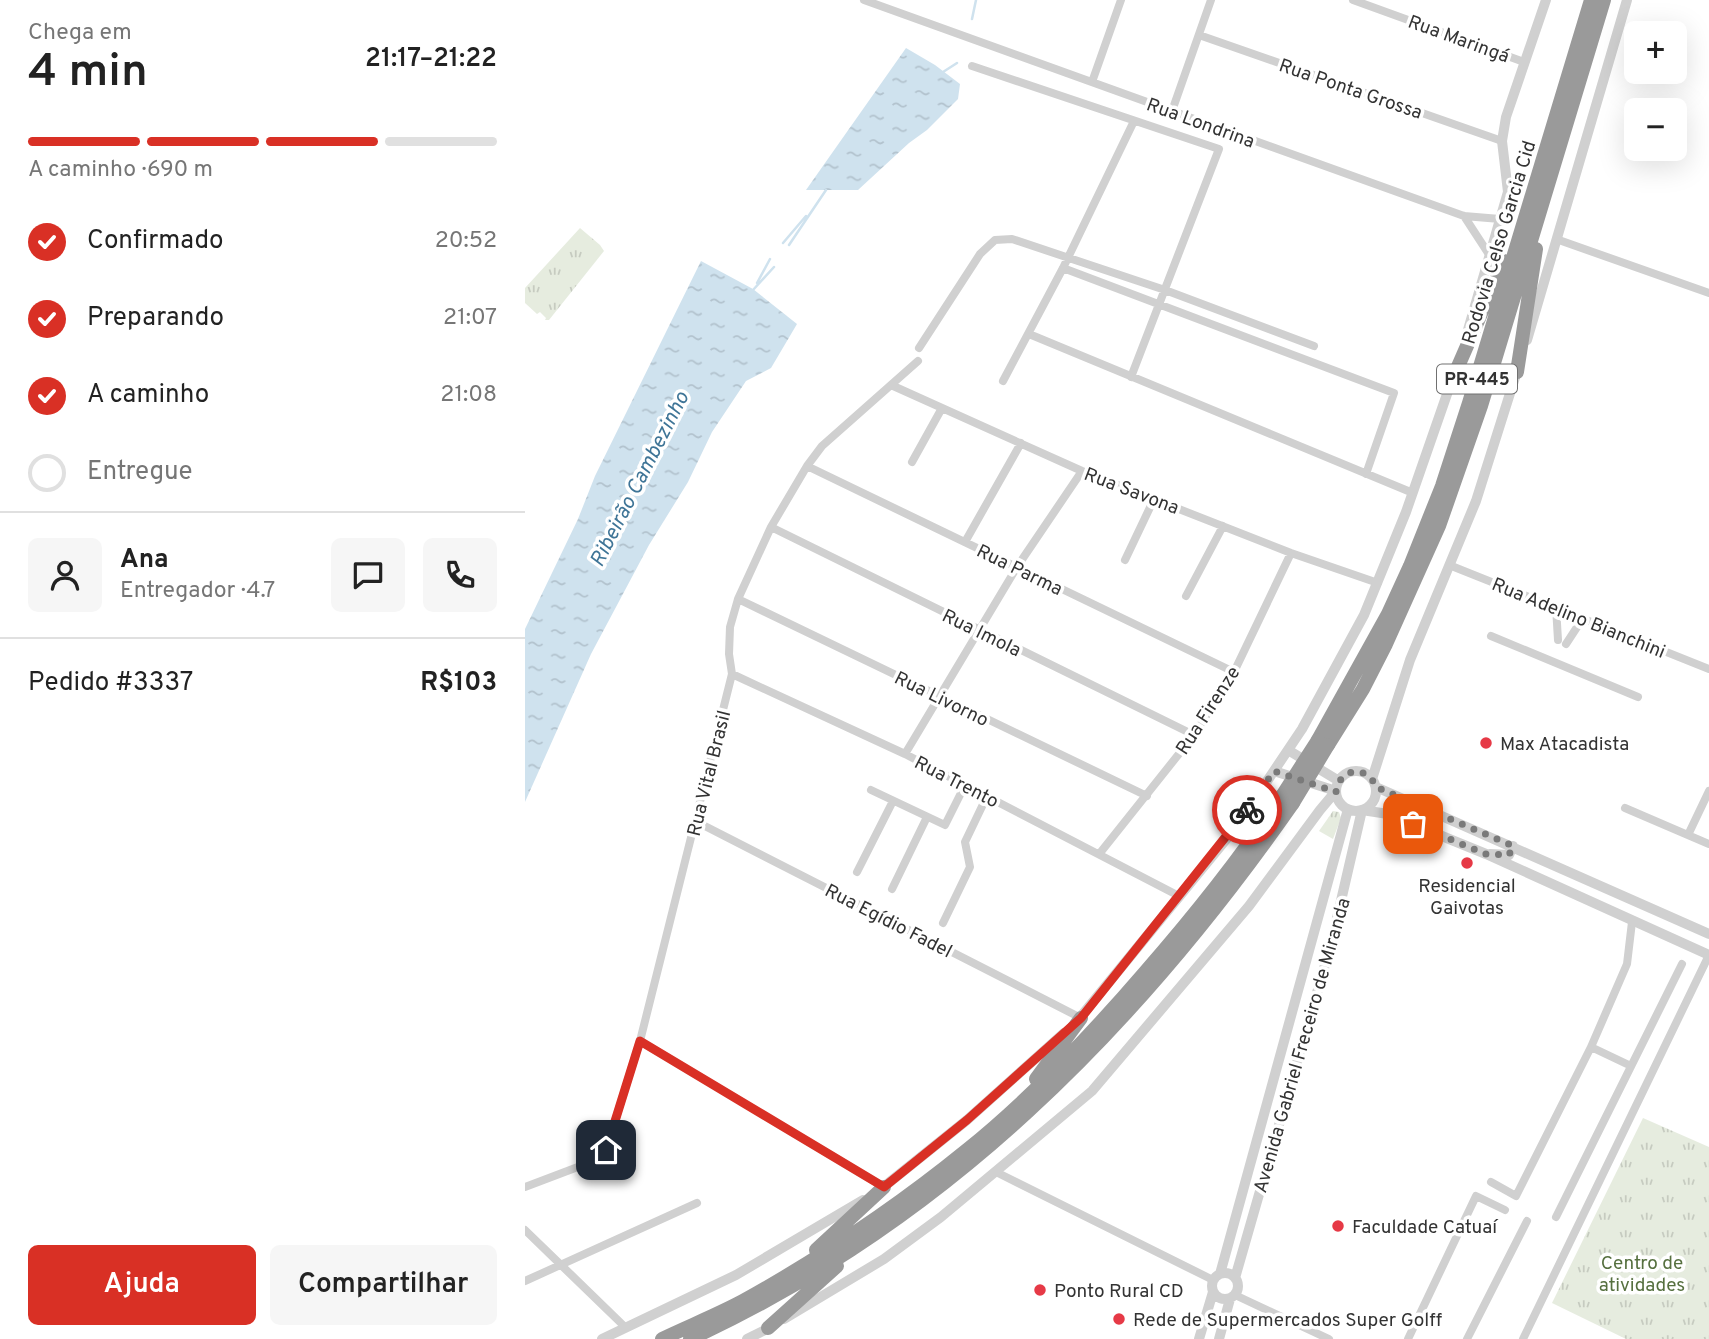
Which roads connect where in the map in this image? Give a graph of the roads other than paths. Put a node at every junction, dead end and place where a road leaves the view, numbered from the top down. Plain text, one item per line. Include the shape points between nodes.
1 (864, 0) edge
2 (1121, 0) edge
3 (1211, 0) edge
4 (1353, 0) edge
5 (1546, 0) edge
6 (1591, 0) edge
7 (1604, 0) edge
8 (1627, 0) edge
9 (883, 3) edge
10 (1199, 35) junction
11 (1524, 62) junction
12 (972, 66) dead end
13 (1092, 82) junction
14 (1172, 111) junction
15 (1135, 121) junction
16 (1502, 141) junction
17 (1536, 203) junction
18 (1464, 216) junction
19 (1500, 219) junction
20 (1556, 239) junction
21 (1490, 256) junction
22 (1068, 257) junction
23 (1063, 268) junction
24 (1165, 290) junction
25 (1709, 293) edge
26 (1159, 304) junction
27 (1029, 334) junction
28 (1314, 346) dead end
29 (919, 348) dead end
30 (918, 361) dead end
31 (1517, 372) junction
32 (1131, 377) junction
33 (1453, 378) junction
34 (1003, 381) dead end
35 (891, 385) junction
36 (942, 408) junction
37 (1021, 443) junction
38 (912, 462) dead end
39 (807, 466) junction
40 (1082, 471) junction
41 (1366, 474) junction
42 (1413, 493) junction
43 (1154, 499) junction
44 (1223, 526) junction
45 (771, 527) junction
46 (965, 542) junction
47 (1291, 553) junction
48 (1125, 559) dead end
49 (1449, 565) junction
50 (1017, 567) junction
51 (1378, 583) junction
52 (1187, 596) dead end
53 (738, 599) junction
54 (1556, 607) junction
55 (1583, 618) junction
56 (978, 630) junction
57 (1491, 636) dead end
58 (1560, 647) junction
59 (1554, 662) junction
60 (1709, 669) edge
61 (1234, 672) junction
62 (732, 674) junction
63 (939, 697) junction
64 (1638, 697) dead end
65 (1193, 736) junction
66 (1288, 750) junction
67 (905, 754) junction
68 (1274, 771) junction
69 (1374, 783) junction
70 (965, 785) junction
71 (1337, 786) junction
72 (871, 790) dead end
73 (1709, 791) edge
74 (987, 796) junction
75 (1147, 796) junction
76 (1287, 799) junction
77 (893, 801) junction
78 (1625, 808) dead end
79 (1348, 809) junction
80 (1363, 810) junction
81 (927, 817) junction
82 (697, 822) junction
83 (1688, 835) junction
84 (1709, 845) edge
85 (1513, 846) junction
86 (1100, 853) junction
87 (1486, 854) junction
88 (857, 872) dead end
89 (892, 889) dead end
90 (1179, 896) junction
91 (1632, 922) junction
92 (943, 923) dead end
93 (1709, 934) edge
94 (1709, 955) edge
95 (1682, 964) dead end
96 (1081, 1018) junction
97 (640, 1041) junction
98 (1591, 1047) junction
99 (1632, 1066) junction
100 (1011, 1111) junction
101 (996, 1172) junction
102 (1490, 1182) dead end
103 (525, 1187) edge
104 (884, 1187) junction
105 (697, 1203) dead end
106 (1505, 1210) dead end
107 (1556, 1217) dead end
108 (1527, 1221) dead end
109 (525, 1230) edge
110 (861, 1245) junction
111 (562, 1265) junction
112 (793, 1272) junction
113 (1216, 1277) junction
114 (1235, 1278) junction
115 (525, 1281) edge
116 (1213, 1292) junction
117 (1233, 1297) junction
118 (625, 1327) junction
119 (768, 1328) junction
120 (1409, 1337) edge
121 (602, 1339) edge
122 (662, 1339) edge
123 (690, 1339) edge
124 (747, 1339) edge
125 (1199, 1339) edge
126 (1219, 1339) edge
127 (1329, 1339) edge
128 (1420, 1339) edge
129 (1467, 1339) edge
130 (1523, 1339) edge

1 - 9 street, Rua Londrina
2 - 13 street
3 - 10 street
4 - 11 street, Rua Maringá
5 - 11 street
6 - 17 highway, Rodovia Celso Garcia Cid / PR-445
7 - 17 highway, Rodovia Celso Garcia Cid / PR-445
8 - 20 street
9 - 13 street, Rua Londrina
10 - 14 street
10 - 16 street, Rua Ponta Grossa
11 - 16 street
12 - 15 street
13 - 14 street, Rua Londrina
14 - 18 street, Rua Londrina
15 - 22 street
15 - 24 street via 1219,149
16 - 19 street via 1508,192
17 - 31 highway
17 - 33 highway
17 - 76 highway, Rodovia Celso Garcia Cid / PR-445, bridge via 1481,406 1439,526 1363,689
18 - 19 street, Rua Londrina
18 - 21 street
19 - 21 street
20 - 25 street
20 - 31 street
21 - 33 street
22 - 23 street
22 - 24 street
22 - 29 street via 1012,239 995,240 980,254
23 - 26 street
23 - 27 street
24 - 26 street
24 - 28 street
26 - 32 street
26 - 41 street via 1394,393
27 - 32 street
27 - 34 street
30 - 35 street, Rua Vital Brasil
31 - 49 street via 1476,500
32 - 41 street
33 - 42 street
35 - 36 street, Rua Savona
35 - 39 street, Rua Vital Brasil via 822,446
36 - 37 street, Rua Savona
36 - 38 street
37 - 40 street, Rua Savona
37 - 46 street
39 - 45 street, Rua Vital Brasil
39 - 46 street, Rua Parma
40 - 43 street, Rua Savona
40 - 50 street
41 - 42 street
42 - 51 street
43 - 44 street, Rua Savona
43 - 48 street
44 - 47 street, Rua Savona
44 - 52 street
45 - 53 street, Rua Vital Brasil
45 - 56 street, Rua Imola
46 - 50 street, Rua Parma
47 - 51 street, Rua Savona
47 - 61 street, Rua Firenze
49 - 54 street, Rua Adelino Bianchini
49 - 69 street via 1410,660
50 - 56 street
50 - 61 street, Rua Parma
51 - 66 street
53 - 62 street, Rua Vital Brasil via 730,627
53 - 63 street, Rua Livorno
54 - 55 street, Rua Adelino Bianchini
54 - 58 street
55 - 58 street
55 - 60 street, Rua Adelino Bianchini
56 - 63 street
56 - 65 street, Rua Imola
57 - 59 street
58 - 59 street
59 - 64 street
61 - 65 street, Rua Firenze
62 - 67 street, Rua Trento
62 - 82 street, Rua Vital Brasil
63 - 67 street
63 - 75 street, Rua Livorno
65 - 75 street, Rua Firenze
66 - 68 street
66 - 71 street
67 - 70 street, Rua Trento
68 - 71 street
68 - 90 street via 1237,826
69 - 71 street via 1366,774 1353,771
69 - 80 street via 1374,801
69 - 85 street
70 - 74 street, Rua Trento
70 - 81 street via 945,825
71 - 79 street via 1341,804
71 - 101 street via 1249,906 1091,1091
72 - 77 street
73 - 83 street
74 - 86 street, Rua Trento
74 - 92 street via 965,842 970,867
75 - 86 street, Rua Firenze
76 - 100 highway, Rodovia Celso Garcia Cid / PR-445 via 1104,1020
76 - 110 highway, Rodovia Celso Garcia Cid / PR-445 via 1254,858 1076,1067 980,1155
77 - 81 street
77 - 88 street
78 - 83 street
79 - 80 street
79 - 113 street, Avenida Gabriel Freceiro de Miranda
80 - 87 street via 1388,814
80 - 114 street, Avenida Gabriel Freceiro de Miranda via 1331,944
81 - 89 street
82 - 96 street, Rua Egídio Fadel
82 - 97 street, Rua Vital Brasil
83 - 84 street
85 - 87 street via 1509,855
85 - 93 street
86 - 90 street, Rua Trento
87 - 91 street
90 - 96 street
91 - 94 street
91 - 98 street via 1627,964
94 - 130 street
95 - 99 street
96 - 100 highway
96 - 104 street
97 - 103 street, Rua Vital Brasil via 606,1150 591,1161
97 - 104 street
98 - 99 street
98 - 102 street via 1516,1196
99 - 107 street
100 - 112 highway, Rodovia Celso Garcia Cid / PR-445 via 913,1192
101 - 113 street
101 - 119 street via 884,1259
104 - 112 highway
104 - 118 street via 736,1275
105 - 111 street
106 - 120 street via 1476,1196
108 - 129 street
109 - 111 street
110 - 119 highway
110 - 123 highway, Rodovia Celso Garcia Cid / PR-445
111 - 115 street
111 - 118 street
112 - 122 highway, Rodovia Celso Garcia Cid / PR-445
113 - 114 street via 1228,1273
113 - 116 street
114 - 117 street via 1238,1286
116 - 117 street via 1220,1299
116 - 125 street
117 - 126 street
117 - 127 street
118 - 121 street
119 - 124 street
120 - 128 street

